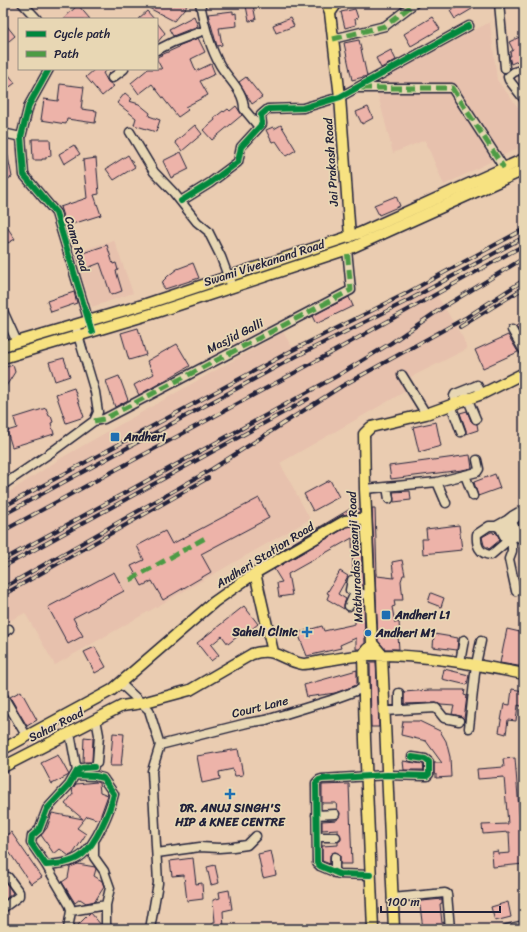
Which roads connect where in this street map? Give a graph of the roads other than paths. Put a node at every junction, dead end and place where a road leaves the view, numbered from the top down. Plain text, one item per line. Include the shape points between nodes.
1 (22, 3) edge
2 (200, 3) edge
3 (209, 3) edge
4 (326, 3) edge
5 (337, 3) edge
6 (415, 3) edge
7 (499, 3) edge
8 (330, 13) junction
9 (35, 18) edge
10 (469, 26) dead end
11 (205, 30) junction
12 (333, 39) junction
13 (158, 50) edge
14 (505, 68) dead end
15 (48, 70) edge
16 (123, 70) edge
17 (524, 70) edge
18 (112, 78) dead end
19 (357, 88) junction
20 (340, 98) junction
21 (524, 99) edge
22 (259, 127) junction
23 (130, 132) dead end
24 (3, 133) edge
25 (21, 137) junction
26 (524, 159) edge
27 (504, 168) junction
28 (524, 170) edge
29 (181, 201) junction
30 (350, 237) junction
31 (347, 249) junction
32 (228, 277) junction
33 (232, 287) junction
34 (3, 311) edge
35 (89, 321) junction
36 (75, 325) junction
37 (512, 330) dead end
38 (92, 332) junction
39 (78, 336) junction
40 (17, 342) junction
41 (3, 346) edge
42 (524, 351) edge
43 (3, 358) edge
44 (524, 372) edge
45 (402, 375) dead end
46 (461, 398) junction
47 (426, 414) junction
48 (476, 419) dead end
49 (94, 421) junction
50 (461, 432) dead end
51 (477, 460) dead end
52 (445, 475) dead end
53 (465, 475) junction
54 (437, 482) junction
55 (3, 485) edge
56 (398, 486) junction
57 (387, 487) junction
58 (365, 489) junction
59 (473, 496) dead end
60 (389, 499) dead end
61 (446, 503) dead end
62 (524, 508) edge
63 (524, 513) edge
64 (366, 518) junction
65 (506, 520) junction
66 (496, 526) junction
67 (511, 537) junction
68 (524, 543) edge
69 (256, 573) junction
70 (352, 580) dead end
71 (516, 591) dead end
72 (355, 592) junction
73 (370, 596) junction
74 (349, 606) dead end
75 (462, 640) dead end
76 (480, 642) dead end
77 (372, 643) junction
78 (273, 652) junction
79 (382, 654) junction
80 (363, 655) junction
81 (458, 662) junction
82 (476, 664) junction
83 (524, 674) edge
84 (121, 684) junction
85 (364, 688) junction
86 (112, 690) junction
87 (399, 693) dead end
88 (3, 696) edge
89 (142, 703) junction
90 (122, 706) junction
91 (399, 710) junction
92 (385, 711) junction
93 (96, 719) junction
94 (459, 721) dead end
95 (469, 728) dead end
96 (70, 733) junction
97 (26, 737) junction
98 (160, 745) junction
99 (3, 749) edge
100 (412, 757) dead end
101 (3, 767) edge
102 (76, 773) junction
103 (387, 775) junction
104 (366, 776) junction
105 (335, 814) dead end
106 (316, 815) junction
107 (256, 836) dead end
108 (317, 837) junction
109 (336, 837) dead end
110 (94, 841) junction
111 (157, 853) junction
112 (334, 857) dead end
113 (46, 865) junction
114 (335, 873) junction
115 (370, 874) junction
116 (3, 878) edge
117 (392, 898) junction
118 (106, 905) junction
119 (3, 908) edge
120 (71, 911) junction
121 (524, 925) edge
122 (68, 929) edge
123 (108, 929) edge
124 (150, 929) edge
125 (373, 929) edge
126 (394, 929) edge
127 (450, 929) edge
128 (507, 929) edge

1 - 9 street
2 - 3 street
2 - 11 street
4 - 8 main road, Jai Prakash Road
5 - 8 main road
6 - 12 street via 385,26
7 - 14 street
8 - 12 main road, Jai Prakash Road
10 - 19 street
11 - 13 street
11 - 22 street via 220,65 240,92 244,108
12 - 20 main road, Jai Prakash Road
15 - 25 street, Cama Road via 29,105
16 - 18 street
17 - 21 street via 514,72 508,77
19 - 20 street
19 - 27 street via 452,88
20 - 22 street via 303,108 268,109 261,114 262,124
20 - 30 main road, Jai Prakash Road
22 - 29 street via 241,147 238,162
23 - 29 street via 154,172
24 - 25 street
25 - 35 street, Cama Road via 24,174 56,213
26 - 27 main road, Swami Vivekanand Road
27 - 30 main road, Swami Vivekanand Road
28 - 31 main road, Swami Vivekanand Road
29 - 32 street via 197,222 208,231
30 - 32 main road, Swami Vivekanand Road
31 - 33 main road, Swami Vivekanand Road
31 - 49 street, Masjid Galli via 351,290 104,419
32 - 33 street
32 - 35 main road, Swami Vivekanand Road
33 - 38 main road, Swami Vivekanand Road
34 - 40 street
35 - 36 main road, Swami Vivekanand Road
35 - 38 street, Cama Road
36 - 39 street
36 - 40 main road, Swami Vivekanand Road
37 - 42 street
38 - 39 main road, Swami Vivekanand Road
39 - 43 main road, Swami Vivekanand Road
39 - 49 street via 95,392 98,412
40 - 41 main road, Swami Vivekanand Road
44 - 46 main road via 482,394
45 - 47 street
46 - 47 main road
46 - 48 street
46 - 50 street
47 - 58 main road, Mathuradas Vasanji Road via 367,430 364,434
49 - 55 street
51 - 53 street via 477,472
52 - 56 street via 399,482
53 - 54 street
53 - 59 street
54 - 56 street
54 - 61 street
56 - 57 street
57 - 58 street
57 - 60 street
58 - 64 main road, Mathuradas Vasanji Road
62 - 65 street
63 - 67 street via 512,522
64 - 69 main road, Andheri Station Road via 345,521
64 - 73 main road, Mathuradas Vasanji Road
65 - 66 street
65 - 67 street
66 - 67 street
66 - 67 street via 489,526 477,534 477,544 482,552 491,554
67 - 68 street
67 - 71 street via 512,551 509,559
69 - 78 main road
69 - 84 main road, Andheri Station Road via 214,602
70 - 72 street via 350,589
72 - 73 street
72 - 74 street
73 - 77 main road, Mathuradas Vasanji Road
75 - 81 street
76 - 82 street
77 - 79 main road
77 - 80 main road
78 - 80 main road via 304,664
78 - 89 main road, Sahar Road via 260,651 252,654 190,690
79 - 80 main road
79 - 81 main road
79 - 92 main road
80 - 85 main road
81 - 82 main road
82 - 83 main road
82 - 95 street
84 - 86 main road, Andheri Station Road
84 - 89 street
85 - 98 street, Court Lane via 266,720
85 - 104 main road
86 - 90 main road
86 - 97 main road, Sahar Road
87 - 91 street
88 - 97 street
89 - 90 main road, Sahar Road
89 - 98 street via 149,710
90 - 93 main road, Sahar Road
91 - 92 street
91 - 94 street via 436,708 444,718
92 - 103 main road
93 - 96 main road, Sahar Road
93 - 102 street via 99,735 95,765 82,768
96 - 101 main road, Sahar Road
96 - 102 street
97 - 99 main road, Sahar Road
98 - 111 street via 152,771
100 - 103 street via 429,762 427,776
102 - 110 street via 103,778 114,794 111,807
102 - 113 street via 47,810 39,830 32,836 31,843
103 - 104 street
103 - 117 main road
104 - 106 street via 319,780 316,783
104 - 115 main road
105 - 106 street
106 - 108 street
107 - 111 street via 247,845 200,847
108 - 109 street
108 - 114 street via 317,863
110 - 113 street via 82,855 64,864
110 - 118 street via 94,857 104,871 110,888
111 - 124 street via 158,883
112 - 114 street
113 - 120 street
114 - 115 street
115 - 125 main road
116 - 119 street via 8,877 19,892 18,896
117 - 126 main road
117 - 127 street via 447,894
118 - 120 street
118 - 123 street
120 - 122 street
121 - 128 street

